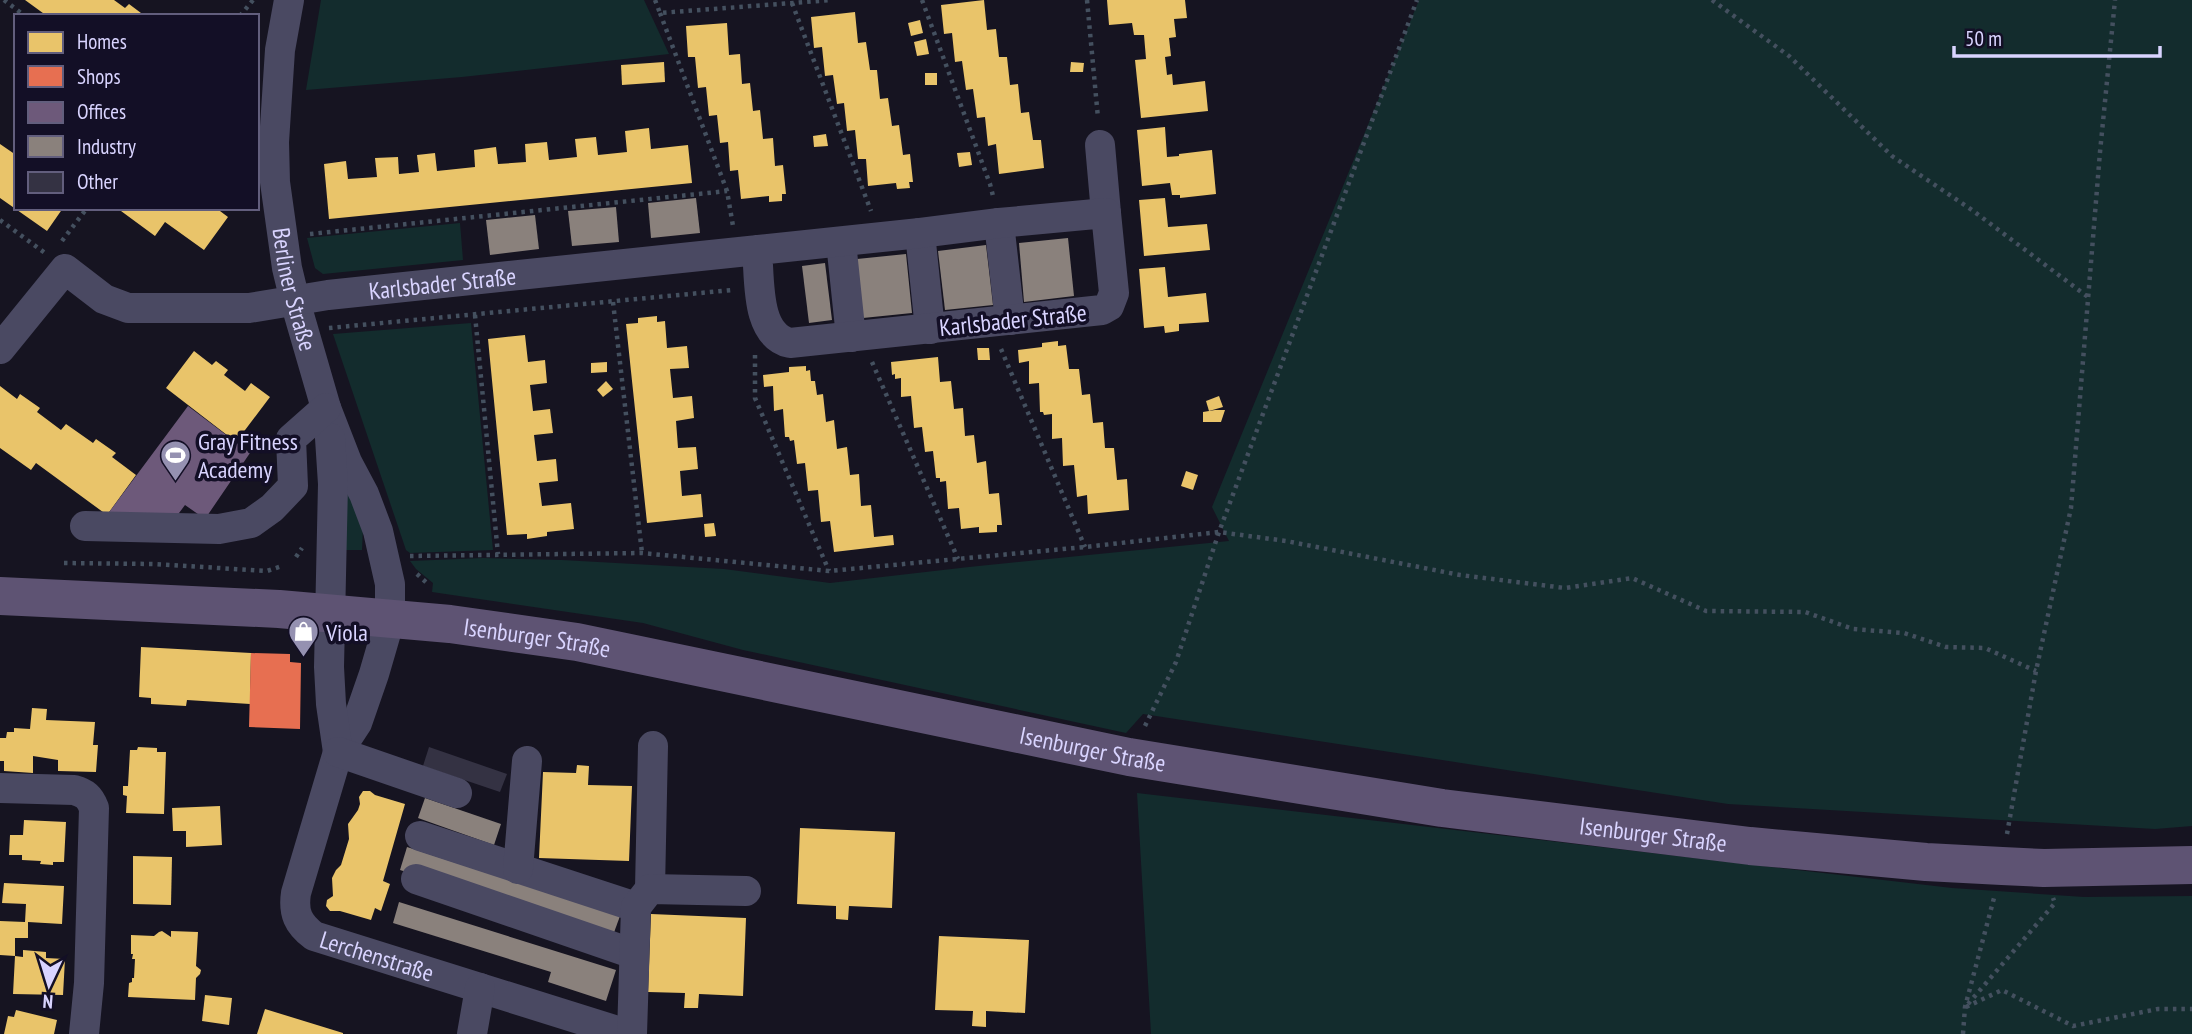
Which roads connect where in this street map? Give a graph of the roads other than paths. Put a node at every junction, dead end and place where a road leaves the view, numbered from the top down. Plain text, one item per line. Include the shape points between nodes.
1 (289, 0) edge
2 (1100, 145) road end
3 (1106, 213) junction
4 (999, 223) junction
5 (919, 233) junction
6 (841, 242) junction
7 (746, 251) junction
8 (298, 311) junction
9 (1000, 321) junction
10 (930, 329) junction
11 (856, 336) junction
12 (0, 349) edge
13 (327, 408) junction
14 (85, 526) dead end
15 (0, 596) edge
16 (330, 613) junction
17 (390, 619) junction
18 (653, 746) dead end
19 (338, 752) junction
20 (527, 761) dead end
21 (0, 788) edge
22 (457, 793) dead end
23 (420, 836) dead end
24 (2192, 864) edge
25 (518, 869) junction
26 (416, 879) dead end
27 (746, 891) dead end
28 (643, 898) junction
29 (634, 954) junction
30 (480, 988) junction
31 (84, 1034) edge
32 (472, 1034) edge
33 (630, 1034) edge

1 - 8 street, Berliner Straße via 280,50 275,182
2 - 3 street
3 - 4 street, Karlsbader Straße
3 - 9 street, Karlsbader Straße via 1114,293 1108,306
4 - 5 street, Karlsbader Straße
4 - 9 street
5 - 6 street, Karlsbader Straße
5 - 10 street
6 - 7 street, Karlsbader Straße
6 - 11 street
7 - 8 street, Karlsbader Straße via 328,295
7 - 11 street, Karlsbader Straße via 761,288 765,325 781,341
8 - 12 street, Karlsbader Straße via 128,307 104,299 65,269
8 - 13 street, Berliner Straße
9 - 10 street, Karlsbader Straße
10 - 11 street, Karlsbader Straße
13 - 14 street via 291,439 293,486 251,523 219,530
13 - 16 street, Berliner Straße via 332,473
13 - 17 street, Berliner Straße via 378,531 390,584
15 - 16 main road, Isenburger Straße
16 - 17 main road, Isenburger Straße
16 - 19 street, Lerchenstraße via 331,704
17 - 19 street, Lerchenstraße via 358,723
17 - 24 main road, Isenburger Straße via 577,642 1129,757 1455,809 1749,846 1926,862 2044,868
18 - 28 street
19 - 22 street
19 - 30 street, Lerchenstraße via 296,893 294,907 303,928 314,936
20 - 25 street
21 - 31 street via 74,790 91,800 95,827
23 - 25 street
25 - 28 street
26 - 29 street
27 - 28 street
28 - 29 street
29 - 33 street
30 - 32 street
30 - 33 street, Lerchenstraße

